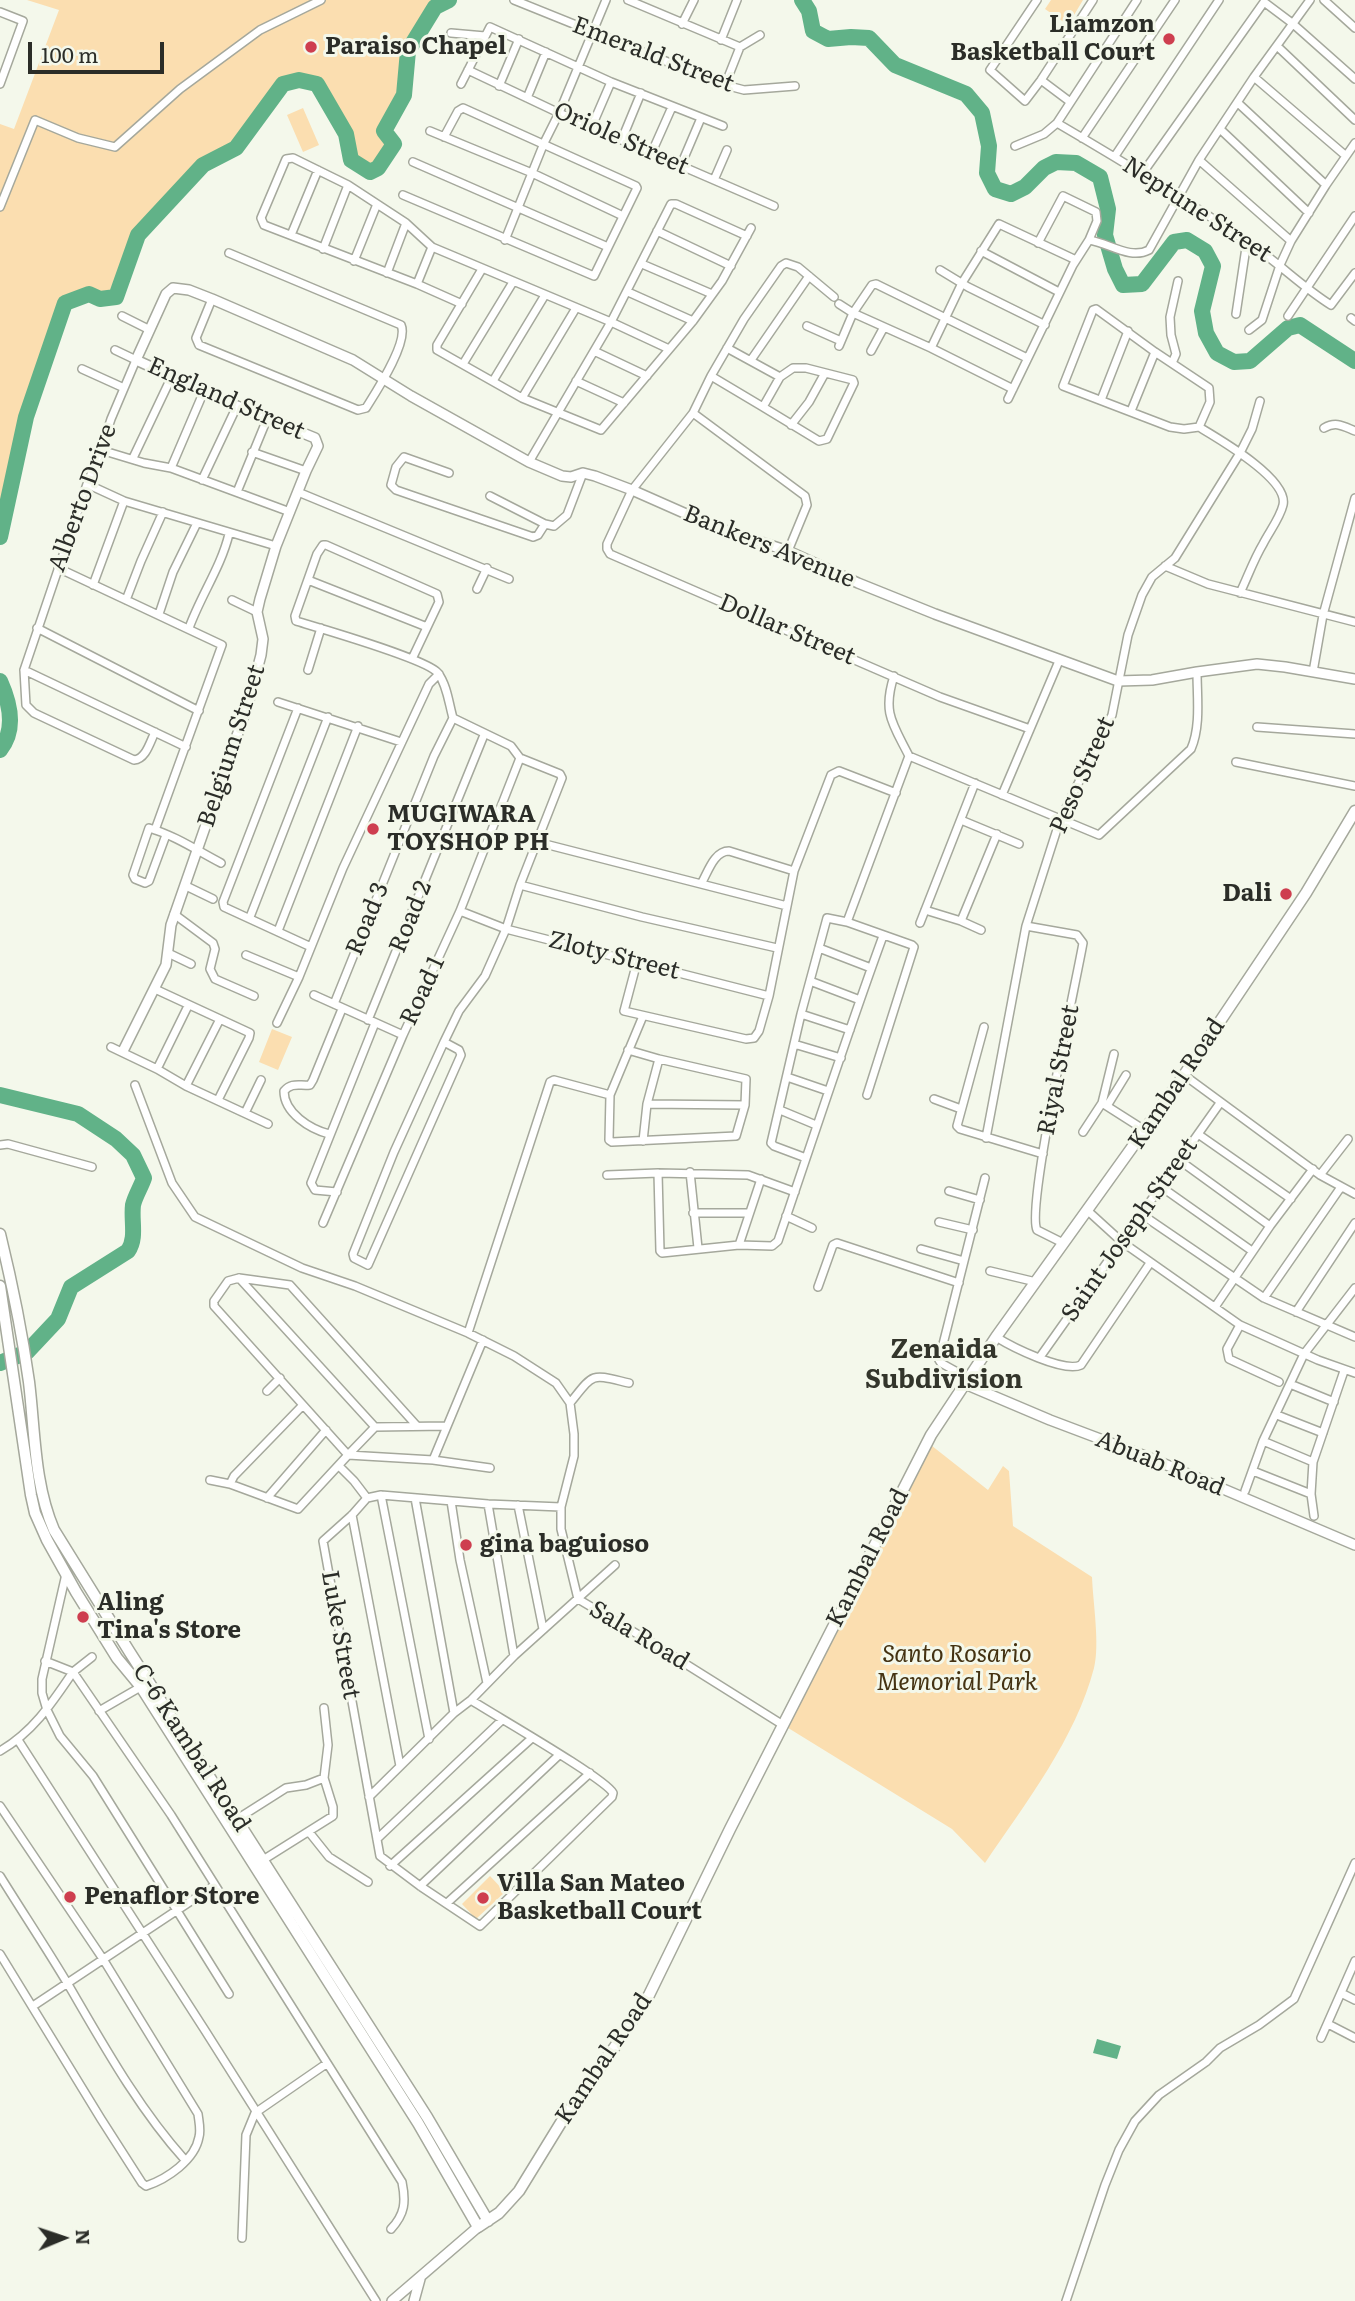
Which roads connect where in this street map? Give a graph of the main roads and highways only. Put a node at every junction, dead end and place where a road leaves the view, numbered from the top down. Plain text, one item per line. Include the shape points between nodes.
1 (1355, 811) edge
2 (0, 1234) edge
3 (0, 1286) edge
4 (145, 1684) junction
5 (233, 1822) junction
6 (483, 2224) junction

1 - 6 main road, Kambal Road via 1306,893 1146,1131 996,1337 931,1435 649,1995 519,2191
2 - 4 main road, C-6 Kambal Road via 22,1326 48,1517
3 - 4 main road, C-6 Kambal Road via 35,1513 117,1658
4 - 5 main road, C-6 Kambal Road
5 - 6 main road, C-6 Kambal Road
5 - 6 main road, C-6 Kambal Road via 263,1860 427,2117

